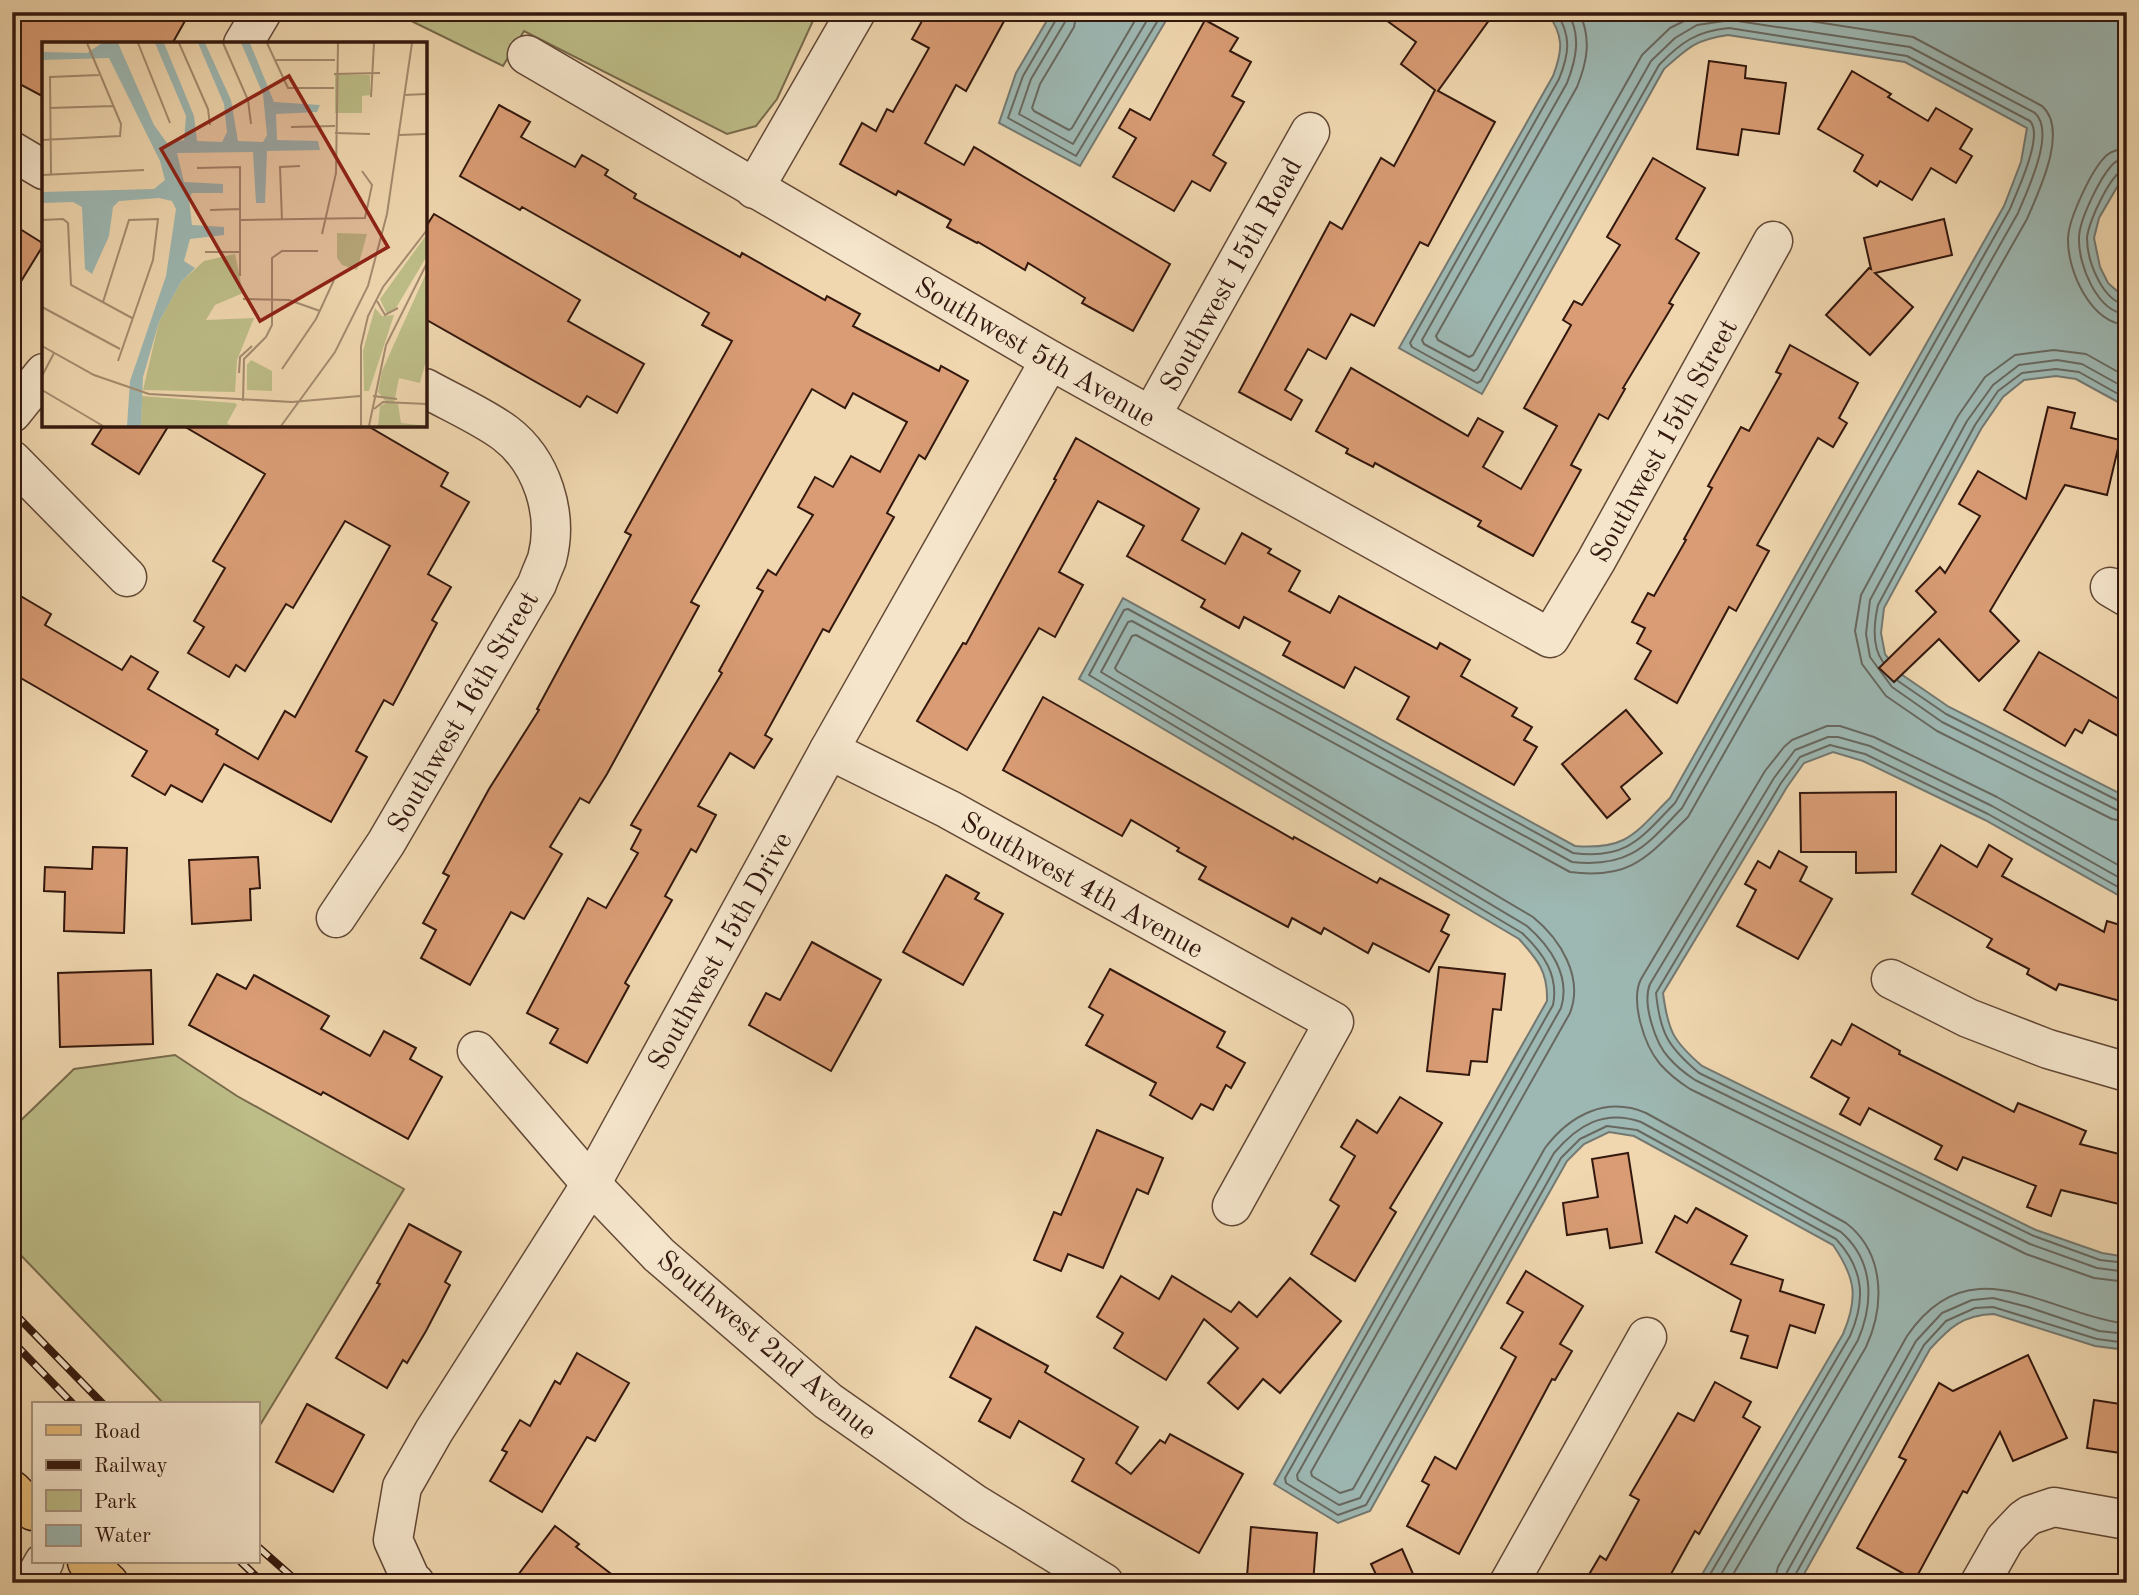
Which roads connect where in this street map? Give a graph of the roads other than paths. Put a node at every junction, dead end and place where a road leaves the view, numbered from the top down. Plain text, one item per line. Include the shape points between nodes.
1 (262, 12) edge
2 (856, 12) edge
3 (244, 42) edge
4 (527, 55) dead end
5 (1310, 132) dead end
6 (12, 151) edge
7 (42, 169) edge
8 (754, 189) junction
9 (1773, 241) dead end
10 (1050, 360) junction
11 (42, 376) edge
12 (427, 389) edge
13 (12, 413) edge
14 (1151, 416) junction
15 (12, 460) edge
16 (127, 577) dead end
17 (1550, 638) joint
18 (829, 750) junction
19 (337, 918) dead end
20 (1891, 979) dead end
21 (477, 1051) dead end
22 (2127, 1072) edge
23 (591, 1184) junction
24 (1232, 1206) dead end
25 (1647, 1337) dead end
26 (12, 1490) edge
27 (32, 1510) edge
28 (2127, 1520) edge
29 (43, 1564) edge
30 (89, 1564) edge
31 (32, 1583) edge
32 (109, 1583) edge
33 (415, 1583) edge
34 (1104, 1583) edge
35 (1509, 1583) edge
36 (1980, 1583) edge

1 - 3 street
2 - 8 street
4 - 8 street, Southwest 5th Avenue
5 - 14 street, Southwest 15th Road
6 - 7 street
8 - 10 street, Southwest 5th Avenue
9 - 17 street, Southwest 15th Street
10 - 14 street, Southwest 5th Avenue
10 - 18 street, Southwest 15th Drive
11 - 13 street
12 - 19 street, Southwest 16th Street via 505,433 524,452 548,502 547,558 537,584 386,843
14 - 17 street, Southwest 5th Avenue
15 - 16 street
18 - 23 street, Southwest 15th Drive
18 - 24 street, Southwest 4th Avenue via 948,809 1334,1023
20 - 22 street via 1991,1027
21 - 23 street, Southwest 2nd Avenue
23 - 33 street, Southwest 15th Drive via 402,1488 393,1540
23 - 34 street, Southwest 2nd Avenue via 659,1255 828,1401 975,1504
25 - 35 street
26 - 27 main road
28 - 36 street via 2054,1507 2031,1516 2005,1539
29 - 31 street
30 - 32 main road

